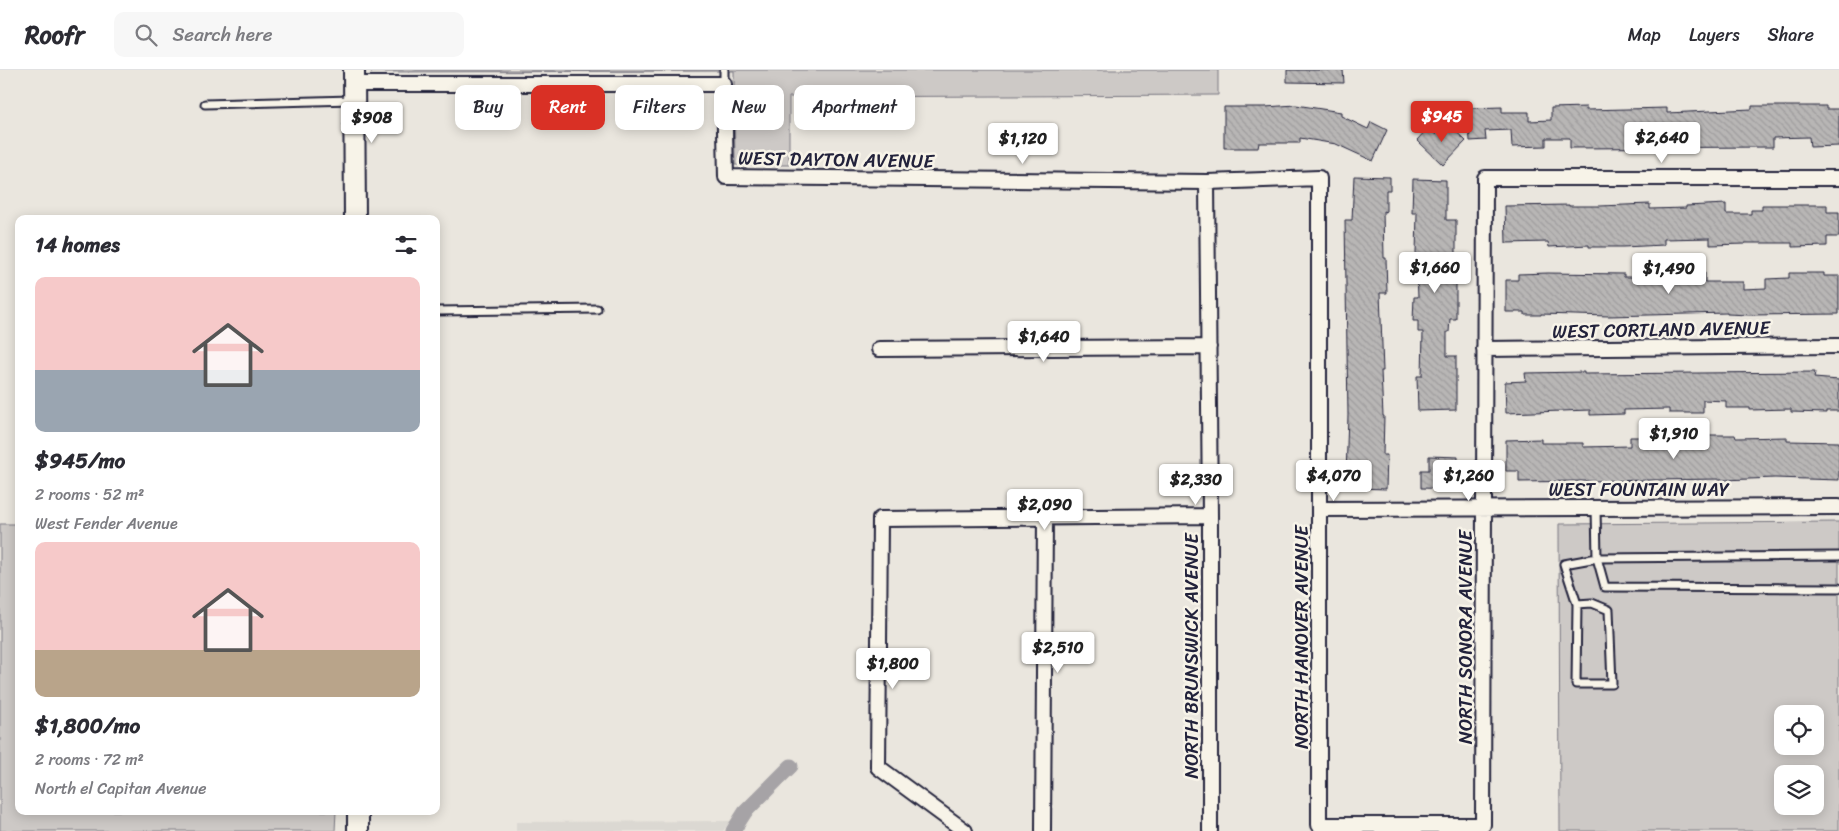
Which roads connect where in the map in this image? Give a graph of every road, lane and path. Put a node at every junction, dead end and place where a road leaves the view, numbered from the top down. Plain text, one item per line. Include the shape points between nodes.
1 (724, 77) edge
2 (354, 85) edge
3 (205, 104) dead end
4 (1319, 178) joint
5 (1839, 178) edge
6 (1207, 182) junction
7 (355, 215) edge
8 (598, 309) dead end
9 (440, 311) edge
10 (1839, 346) edge
11 (1209, 347) junction
12 (879, 350) dead end
13 (1484, 350) junction
14 (1839, 507) edge
15 (1484, 508) junction
16 (1596, 508) junction
17 (1319, 509) junction
18 (1210, 516) junction
19 (1045, 517) junction
20 (1839, 556) edge
21 (1597, 558) junction
22 (1839, 588) edge
23 (1577, 604) junction
24 (358, 815) edge
25 (1319, 825) joint
26 (358, 831) edge
27 (965, 831) edge
28 (1043, 831) edge
29 (1210, 831) edge

1 - 2 street, WEST DAYTON AVENUE
1 - 6 street, WEST DAYTON AVENUE via 726,177
2 - 3 lane
2 - 7 street
4 - 6 street, WEST DAYTON AVENUE
4 - 17 street, NORTH HANOVER AVENUE
5 - 13 street, NORTH SONORA AVENUE via 1485,178
6 - 11 street, NORTH BRUNSWICK AVENUE
8 - 9 lane
10 - 13 street, WEST CORTLAND AVENUE
11 - 12 street
11 - 18 street, NORTH BRUNSWICK AVENUE
13 - 15 street, NORTH SONORA AVENUE
14 - 16 street, WEST FOUNTAIN WAY
15 - 16 street, WEST FOUNTAIN WAY
15 - 17 street, WEST FOUNTAIN WAY
15 - 25 street, NORTH SONORA AVENUE via 1483,825
16 - 21 lane
17 - 25 street, NORTH HANOVER AVENUE
18 - 19 street
18 - 29 street, NORTH BRUNSWICK AVENUE
19 - 27 street via 880,519 878,767
19 - 28 street
20 - 21 lane
21 - 22 lane via 1605,587
21 - 23 lane via 1564,564
23 - 23 lane via 1576,684 1612,684 1609,610 1592,603
24 - 26 street

